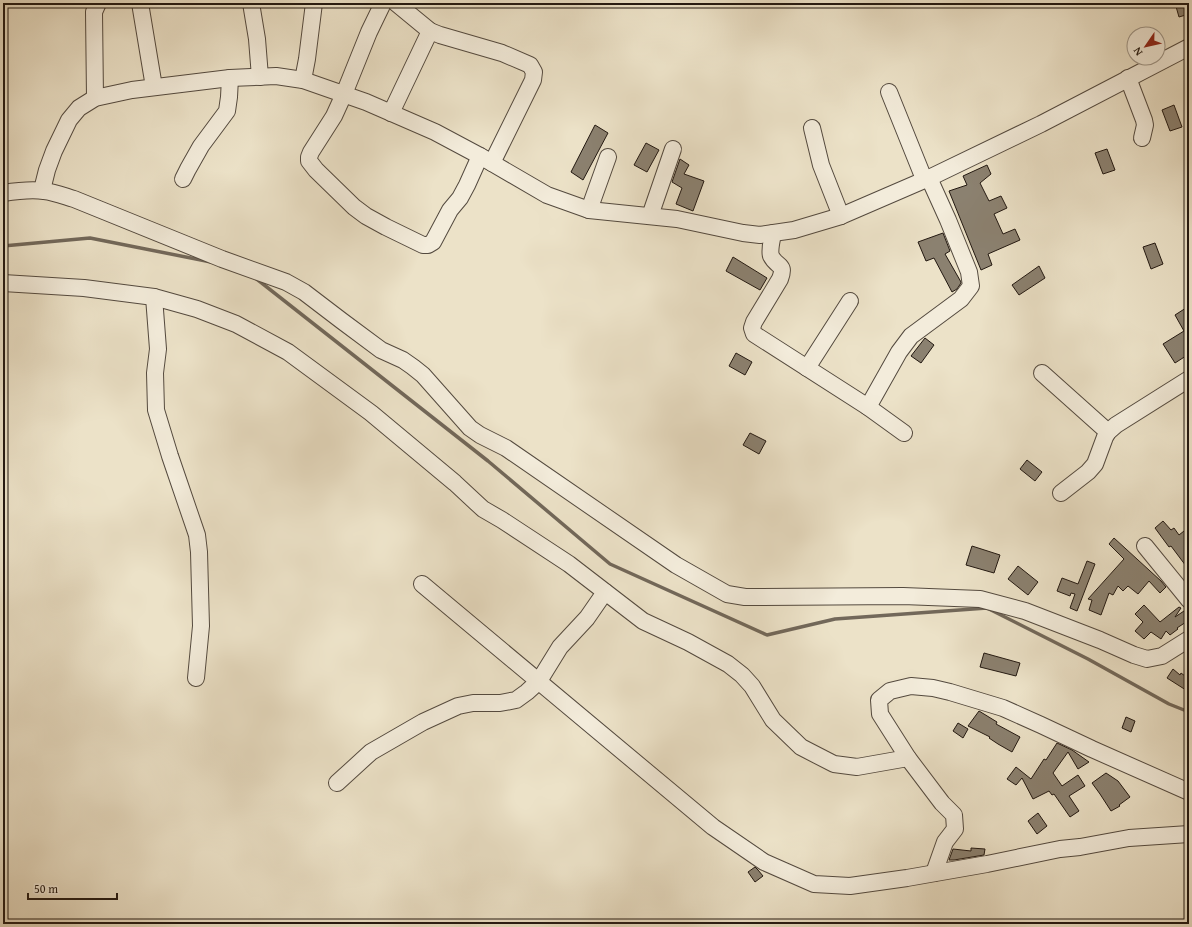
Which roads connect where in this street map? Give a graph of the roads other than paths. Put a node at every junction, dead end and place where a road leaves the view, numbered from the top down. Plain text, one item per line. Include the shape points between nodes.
1 (98, 3) edge
2 (140, 3) edge
3 (251, 3) edge
4 (314, 3) edge
5 (383, 3) edge
6 (396, 3) edge
7 (430, 31) junction
8 (1189, 47) edge
9 (260, 77) junction
10 (230, 78) junction
11 (1128, 78) junction
12 (303, 80) junction
13 (154, 87) junction
14 (889, 92) dead end
15 (344, 94) junction
16 (95, 98) junction
17 (391, 113) junction
18 (812, 128) dead end
19 (1142, 138) dead end
20 (673, 149) dead end
21 (608, 157) dead end
22 (486, 159) junction
23 (927, 179) junction
24 (183, 180) dead end
25 (42, 190) junction
26 (3, 193) edge
27 (589, 210) junction
28 (650, 216) junction
29 (841, 216) junction
30 (773, 233) junction
31 (4, 282) edge
32 (154, 297) junction
33 (850, 301) dead end
34 (807, 368) junction
35 (1042, 373) dead end
36 (1189, 379) edge
37 (868, 406) junction
38 (1108, 432) junction
39 (904, 433) dead end
40 (1061, 493) dead end
41 (1145, 546) dead end
42 (422, 584) dead end
43 (605, 592) junction
44 (1189, 600) edge
45 (1189, 639) edge
46 (196, 678) dead end
47 (539, 681) junction
48 (908, 758) junction
49 (337, 783) dead end
50 (1189, 792) edge
51 (1189, 834) edge
52 (934, 873) junction

1 - 16 street via 94,12
2 - 13 street
3 - 9 street
4 - 12 street
5 - 15 street
6 - 7 street
7 - 17 street
7 - 22 street via 502,53 530,65 534,72 533,80
8 - 11 street
9 - 10 street
9 - 12 street via 276,76
10 - 13 street
10 - 24 street via 227,111 201,146
11 - 19 street via 1144,120
11 - 23 street via 1041,124
12 - 15 street
13 - 16 street
14 - 23 street
15 - 17 street
15 - 22 street via 334,116 311,152 309,161 366,216 423,245 433,242 450,210
16 - 25 street via 78,108 69,120 54,151
17 - 22 street via 435,132
18 - 29 street via 821,165
20 - 28 street
21 - 27 street
22 - 27 street via 547,195
23 - 29 street
23 - 37 street via 948,220 969,272 971,286 961,299 911,336
25 - 26 street
25 - 45 street via 74,199 286,282 304,292 381,350 413,367 470,428 517,456 676,565 727,594 745,597 903,596 980,599 1025,610 1147,659 1162,656
27 - 28 street
28 - 30 street via 743,233
29 - 30 street via 794,230
30 - 34 street via 771,256 783,271 752,328 754,334
31 - 32 street
32 - 43 street via 197,309 236,324 288,352 372,413 483,510 569,564
32 - 46 street via 158,349 155,373 156,410 197,535 199,552 201,626
33 - 34 street
34 - 37 street
35 - 38 street
36 - 38 street via 1116,424
37 - 39 street
38 - 40 street via 1095,464
41 - 44 street
42 - 47 street
43 - 47 street via 587,618 560,648
43 - 48 street via 644,620 733,667 752,686 773,720 801,747 834,764 857,767
47 - 49 street via 516,700 458,706 423,722 371,752
47 - 52 street via 713,827 764,862 814,884 850,886
48 - 50 street via 880,714 879,700 890,691 911,686 933,688 1003,708
48 - 52 street via 954,815 954,829 945,842
51 - 52 street via 1129,838

